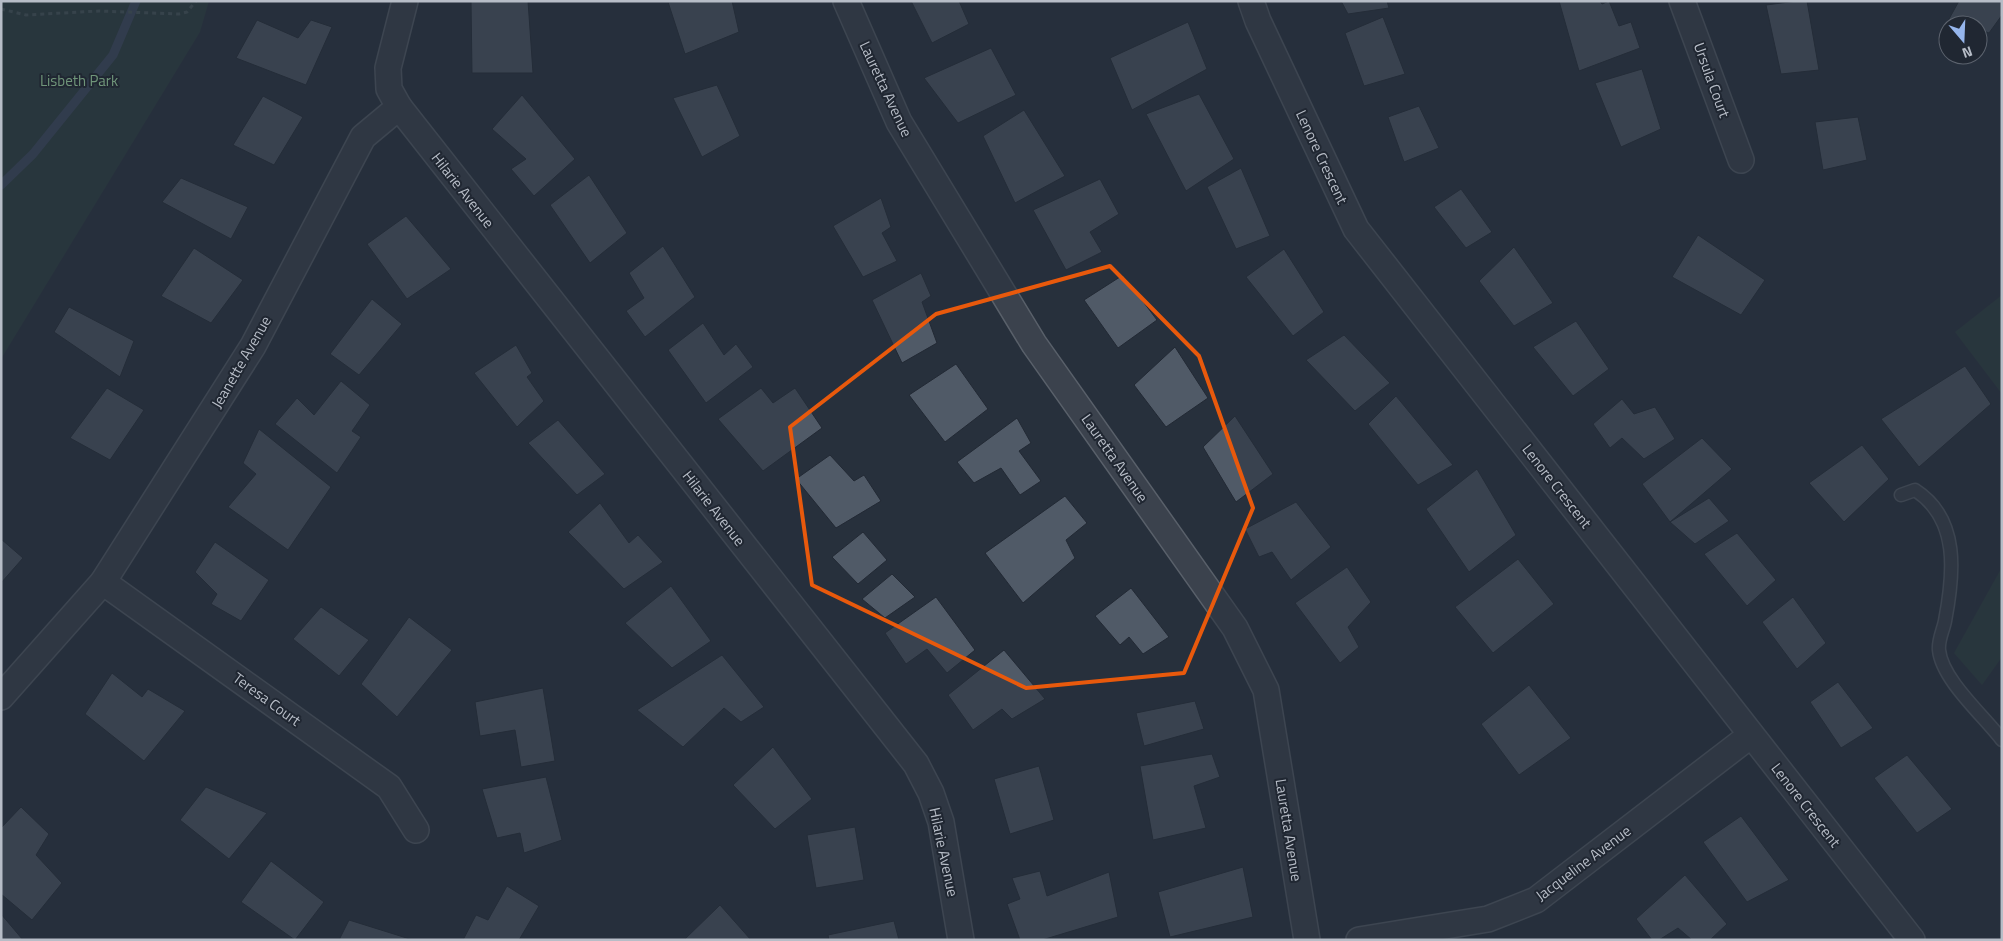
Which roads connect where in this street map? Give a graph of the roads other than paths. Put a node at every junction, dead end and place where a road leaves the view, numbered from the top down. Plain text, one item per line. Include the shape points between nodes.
1 (405, 1) edge
2 (846, 1) edge
3 (1251, 1) edge
4 (1682, 1) edge
5 (399, 107) junction
6 (1741, 160) dead end
7 (1902, 495) dead end
8 (103, 582) junction
9 (1, 698) edge
10 (1997, 724) edge
11 (1752, 734) junction
12 (2002, 740) edge
13 (416, 830) dead end
14 (961, 940) edge
15 (1307, 940) edge
16 (1359, 940) edge
17 (1912, 940) edge

1 - 5 street via 388,68 389,89
2 - 15 street, Lauretta Avenue via 909,140 1034,344 1235,628 1266,690
3 - 11 street, Lenore Crescent via 1356,229
4 - 6 street, Ursula Court
5 - 8 street, Jeanette Avenue via 363,138 252,346
5 - 14 street, Hilarie Avenue via 916,764 941,822
7 - 10 lane via 1915,490 1927,498 1938,510 1949,536 1953,556 1950,591 1939,650 1957,686
8 - 9 street, Jeanette Avenue
8 - 13 street, Teresa Court via 389,786
10 - 12 lane
11 - 16 street, Jacqueline Avenue via 1536,900 1488,919
11 - 17 street, Lenore Crescent

